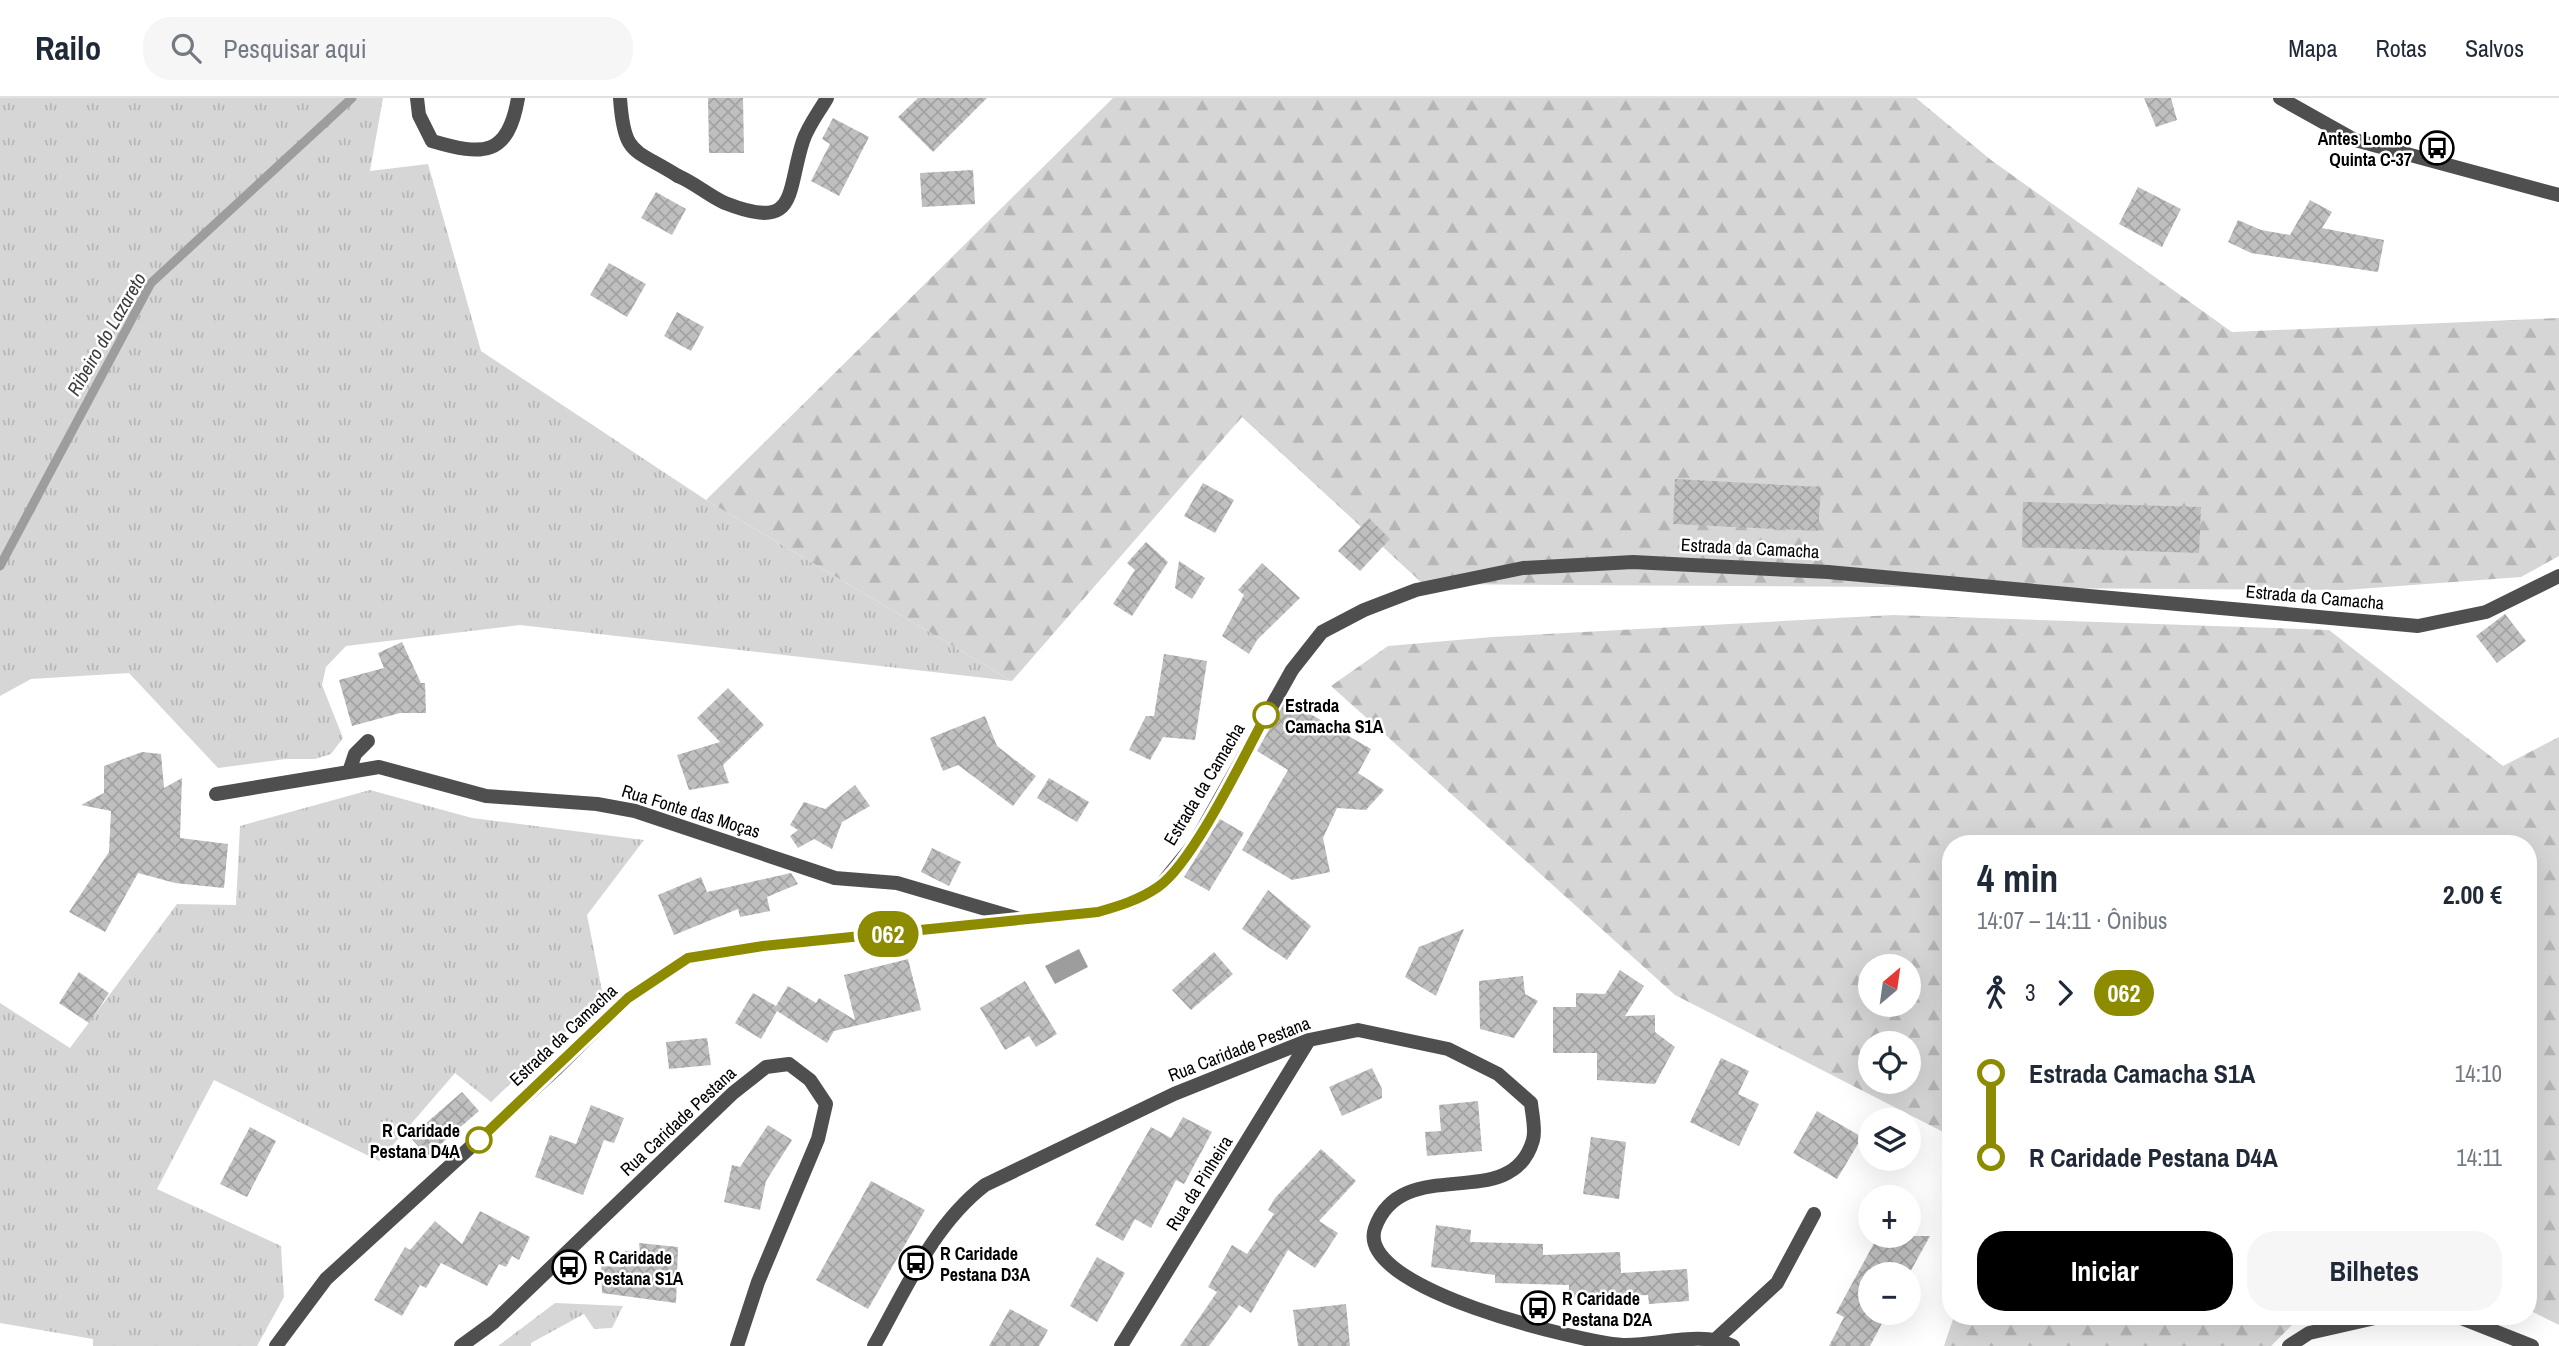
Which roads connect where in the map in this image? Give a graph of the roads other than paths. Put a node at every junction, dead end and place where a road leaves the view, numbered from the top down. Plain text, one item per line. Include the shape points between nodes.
1 (417, 98) edge
2 (518, 98) edge
3 (620, 98) edge
4 (827, 98) edge
5 (2280, 98) edge
6 (2559, 195) edge
7 (2559, 576) edge
8 (368, 741) dead end
9 (349, 772) junction
10 (216, 794) dead end
11 (1025, 920) junction
12 (1309, 1040) junction
13 (1814, 1214) dead end
14 (2346, 1325) edge
15 (2479, 1325) edge
16 (1715, 1340) junction
17 (276, 1346) edge
18 (461, 1346) edge
19 (737, 1346) edge
20 (874, 1346) edge
21 (1121, 1346) edge
22 (1733, 1346) edge
23 (2289, 1346) edge
24 (2532, 1346) edge

1 - 2 street via 419,115 432,141 473,149 492,148 507,137
3 - 4 street via 627,143 640,156 722,201 762,214 775,212 790,198 803,139
5 - 6 street via 2355,140
7 - 11 street, Estrada da Camacha via 2486,612 2418,626 1828,572 1633,562 1523,568 1416,590 1322,632 1292,670 1195,843 1160,886 1131,902 1098,912
8 - 9 street via 355,754
9 - 10 street, Rua Fonte das Moças
9 - 11 street, Rua Fonte das Moças via 379,767 486,796 635,811 835,878 897,883
11 - 17 street, Estrada da Camacha via 763,946 688,958 628,998 326,1279
12 - 16 street, Rua Caridade Pestana via 1358,1030 1448,1049 1498,1074 1531,1103 1534,1138 1523,1161 1507,1174 1480,1182 1416,1188 1382,1210 1374,1232 1377,1250 1398,1271 1447,1299 1562,1334 1624,1346
12 - 20 street, Rua Caridade Pestana via 1174,1094 985,1185 960,1204 939,1232
12 - 21 street, Rua da Pinheira
13 - 16 street via 1777,1283
14 - 23 street via 2309,1334
15 - 24 street
16 - 22 street, Rua Caridade Pestana
18 - 19 street, Rua Caridade Pestana via 494,1322 733,1093 766,1067 789,1064 810,1080 826,1104 818,1139 758,1282

